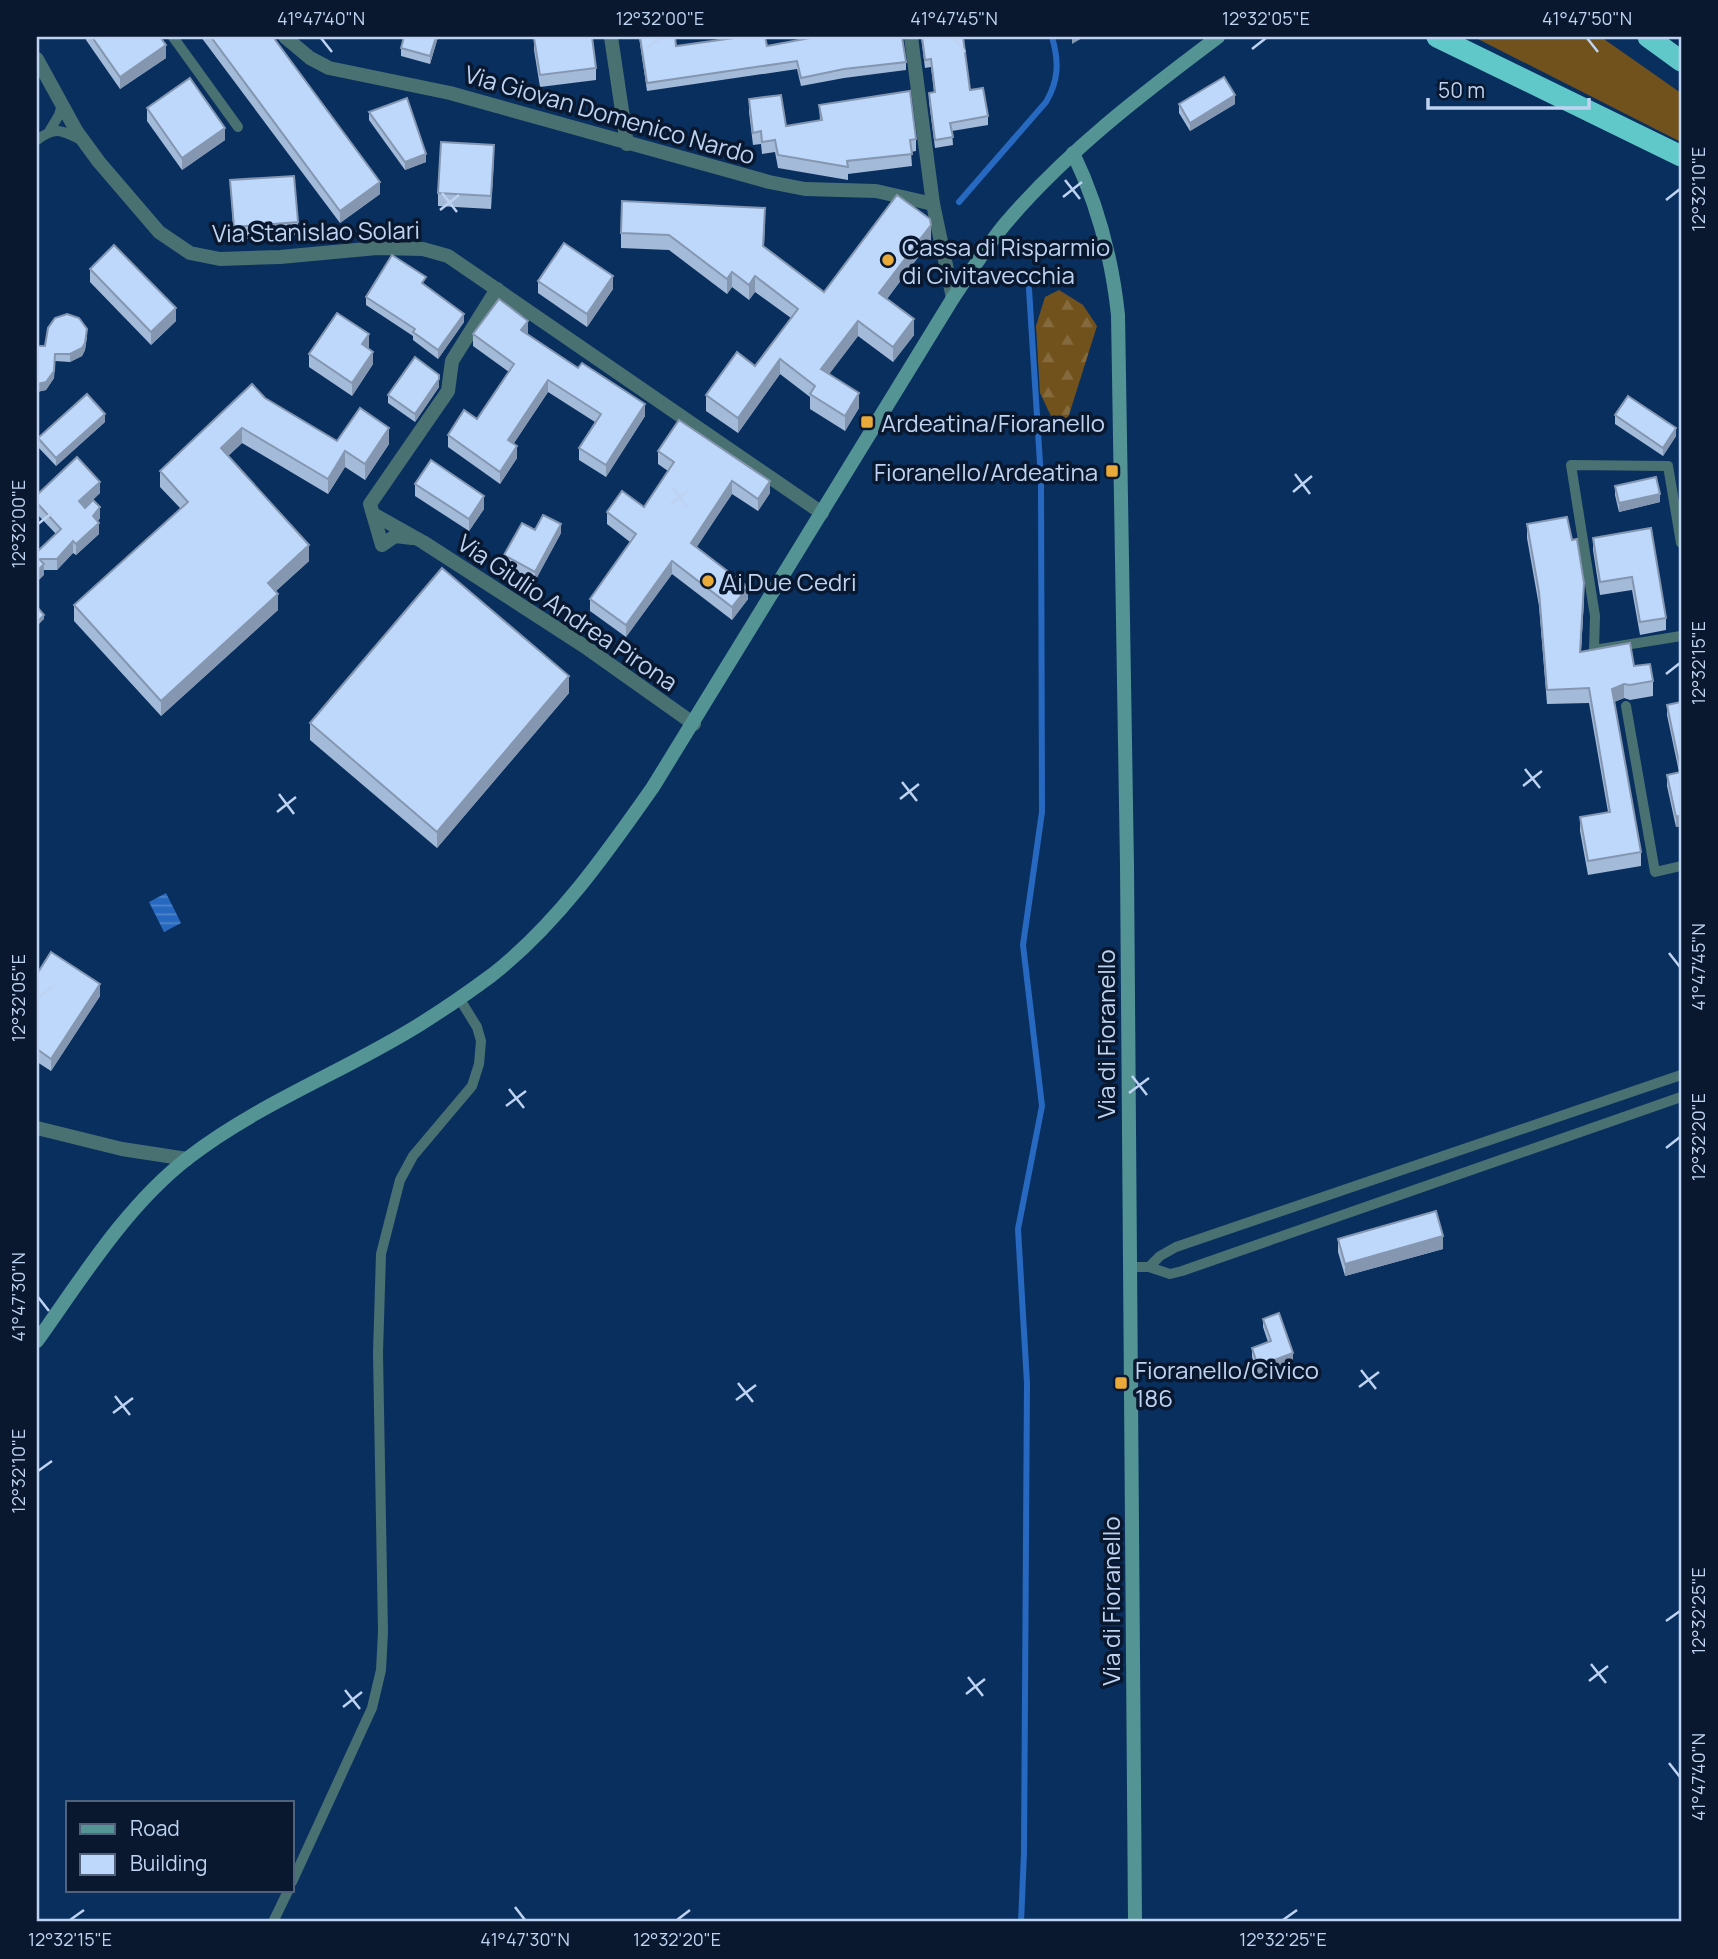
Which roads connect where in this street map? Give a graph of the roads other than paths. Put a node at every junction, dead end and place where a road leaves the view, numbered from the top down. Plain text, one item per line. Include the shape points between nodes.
1 (173, 37) edge
2 (285, 37) edge
3 (611, 37) edge
4 (911, 37) edge
5 (1218, 37) edge
6 (1437, 37) edge
7 (1648, 37) edge
8 (37, 59) edge
9 (1681, 61) edge
10 (62, 105) junction
11 (238, 127) dead end
12 (50, 130) junction
13 (37, 140) edge
14 (83, 142) junction
15 (627, 144) junction
16 (1073, 153) junction
17 (1681, 156) edge
18 (933, 204) junction
19 (497, 289) junction
20 (953, 298) junction
21 (1668, 466) junction
22 (1681, 466) edge
23 (822, 513) junction
24 (373, 514) junction
25 (416, 539) junction
26 (1681, 543) edge
27 (1681, 636) edge
28 (1626, 706) dead end
29 (694, 724) junction
30 (1681, 866) edge
31 (459, 998) junction
32 (1681, 1074) edge
33 (1681, 1097) edge
34 (37, 1128) edge
35 (187, 1159) junction
36 (1130, 1267) junction
37 (1149, 1267) junction
38 (37, 1341) edge
39 (294, 1878) edge
40 (288, 1892) edge
41 (273, 1922) edge
42 (1135, 1922) edge

1 - 11 lane
2 - 15 street, Via Giovan Domenico Nardo via 329,68 450,93
3 - 15 street
4 - 18 street
5 - 16 main road
6 - 17 highway
7 - 9 highway
8 - 10 street, Via Stanislao Solari
10 - 12 lane
10 - 14 street, Via Stanislao Solari
12 - 13 lane
12 - 14 lane
14 - 19 street, Via Stanislao Solari via 159,232 190,253 220,259 423,249 448,256
15 - 18 street, Via Giovan Domenico Nardo via 792,187 876,191
16 - 20 main road via 1004,225
16 - 36 main road, Via di Fioranello via 1107,246 1118,315
18 - 20 street
19 - 23 street, Via Stanislao Solari
19 - 24 street via 452,361 448,391 374,496 370,504
20 - 23 main road
21 - 22 lane
21 - 26 lane
21 - 27 lane via 1572,465 1595,616 1594,650
23 - 29 main road
24 - 25 street, Via Giulio Andrea Pirona
24 - 25 street via 382,545 395,536
25 - 29 street, Via Giulio Andrea Pirona via 584,646
28 - 30 lane via 1655,872
29 - 31 main road via 573,894 493,974
31 - 35 main road
31 - 39 lane via 477,1027 479,1064 472,1086 413,1156 400,1180 382,1254 377,1353 381,1670 372,1708
32 - 37 lane via 1176,1247
33 - 37 lane via 1181,1271 1170,1274
34 - 35 street
35 - 38 main road via 110,1240
36 - 37 lane
36 - 42 main road, Via di Fioranello
40 - 41 lane

